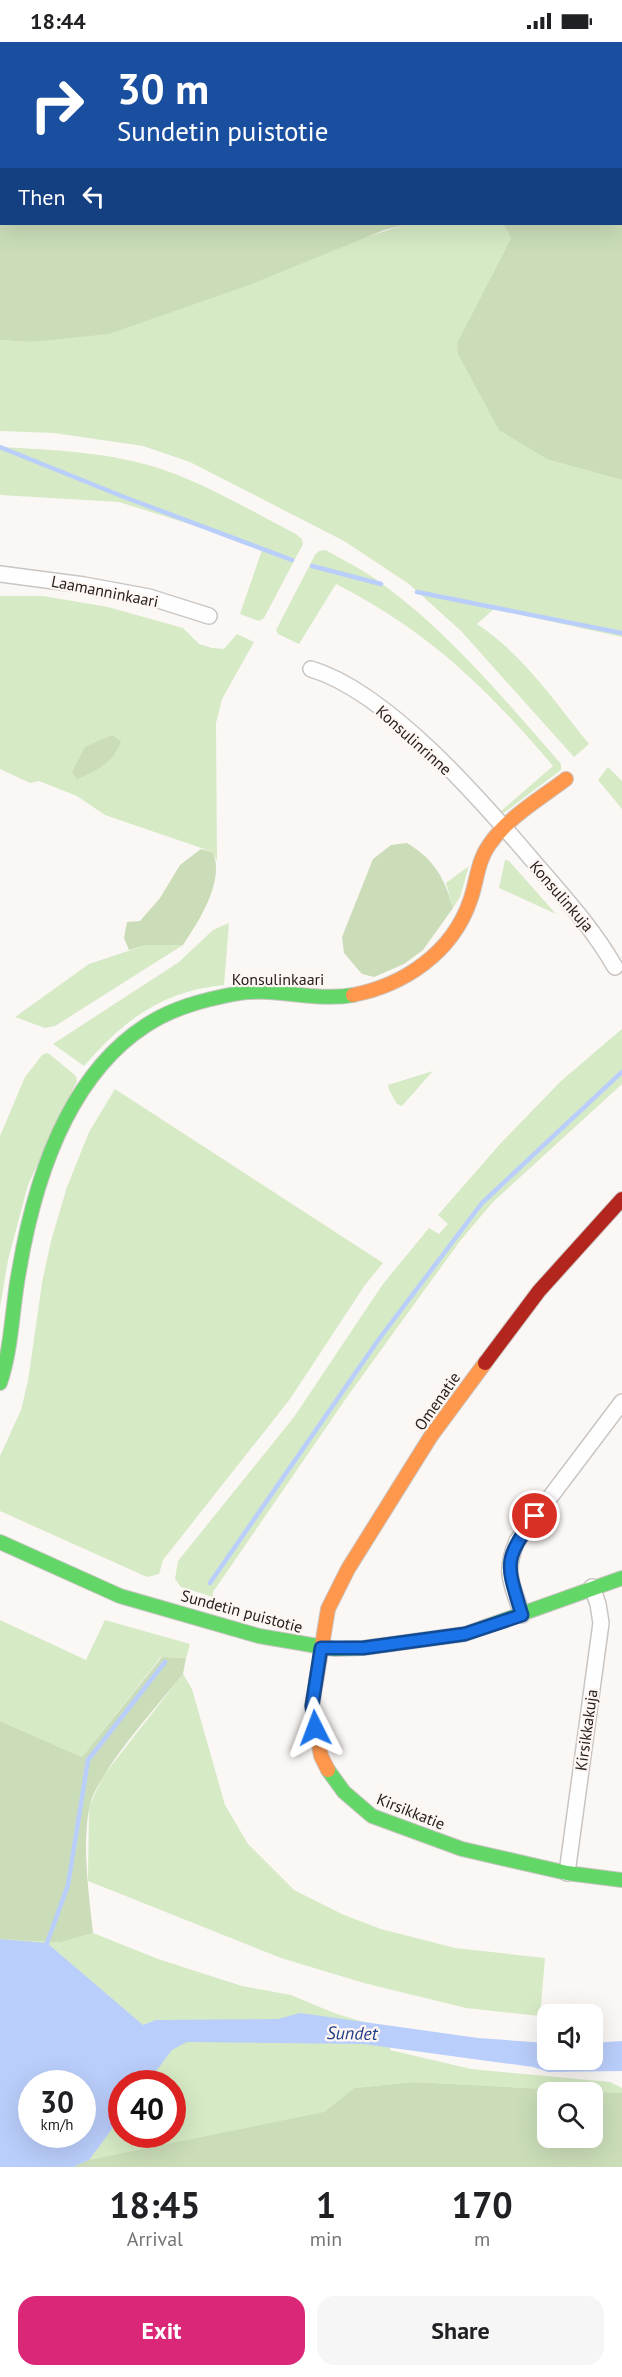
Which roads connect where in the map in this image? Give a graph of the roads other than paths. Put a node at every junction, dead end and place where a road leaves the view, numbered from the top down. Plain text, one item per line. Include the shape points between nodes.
1 (0, 574) edge
2 (209, 616) dead end
3 (311, 669) dead end
4 (566, 779) dead end
5 (505, 828) junction
6 (615, 967) dead end
7 (622, 1199) edge
8 (0, 1383) edge
9 (622, 1402) edge
10 (0, 1542) edge
11 (622, 1578) edge
12 (592, 1587) junction
13 (522, 1615) junction
14 (321, 1648) junction
15 (567, 1873) junction
16 (622, 1880) edge

1 - 2 street, Laamanninkaari via 149,597
3 - 5 street, Konsulinrinne via 347,683 403,726
4 - 5 street, Konsulinkaari
5 - 6 street, Konsulinkuja via 597,937
5 - 8 street, Konsulinkaari via 481,856 472,896 457,928 434,957 413,972 347,996 239,993 209,998 156,1018 115,1048 82,1090 37,1192
7 - 14 street, Omenatie via 539,1291 431,1436 348,1569 328,1609
9 - 13 street via 518,1541 509,1561
10 - 14 street, Sundetin puistotie via 120,1596 259,1636
11 - 12 street, Sundetin puistotie
12 - 13 street, Sundetin puistotie
12 - 15 street, Kirsikkakuja via 601,1623
13 - 14 street, Sundetin puistotie via 465,1634 363,1648
14 - 15 street, Kirsikkatie via 312,1706 316,1738 328,1771 355,1803 372,1816 462,1849
15 - 16 street, Kirsikkatie

